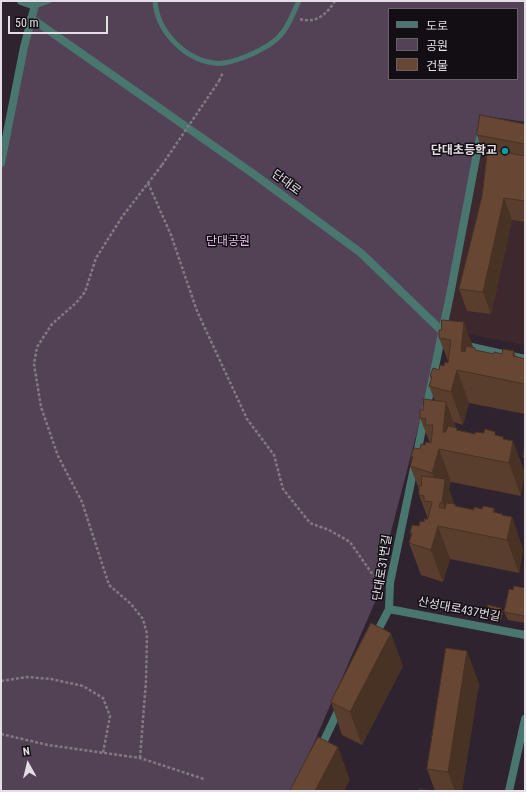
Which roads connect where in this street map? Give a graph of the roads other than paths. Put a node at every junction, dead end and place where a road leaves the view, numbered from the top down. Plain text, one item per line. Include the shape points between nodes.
1 (21, 1) edge
2 (49, 1) edge
3 (155, 1) edge
4 (299, 1) edge
5 (35, 4) edge
6 (31, 18) junction
7 (483, 120) edge
8 (1, 164) edge
9 (443, 332) junction
10 (525, 359) edge
11 (388, 609) junction
12 (525, 635) edge
13 (371, 644) edge
14 (344, 700) edge
15 (525, 719) edge
16 (316, 756) edge
17 (509, 791) edge

1 - 5 street
2 - 5 lane
3 - 4 lane via 164,28 176,45 194,58 215,64 236,60 273,42 284,31
5 - 6 street
6 - 8 street
6 - 9 street, 단대로 via 255,175 361,253
7 - 9 street, 단대로31번길
9 - 10 street, 단대로 via 454,342
9 - 11 street, 단대로31번길 via 390,583
11 - 12 street, 산성대로437번길
11 - 13 street, 단대로31번길
14 - 16 street
15 - 17 street

